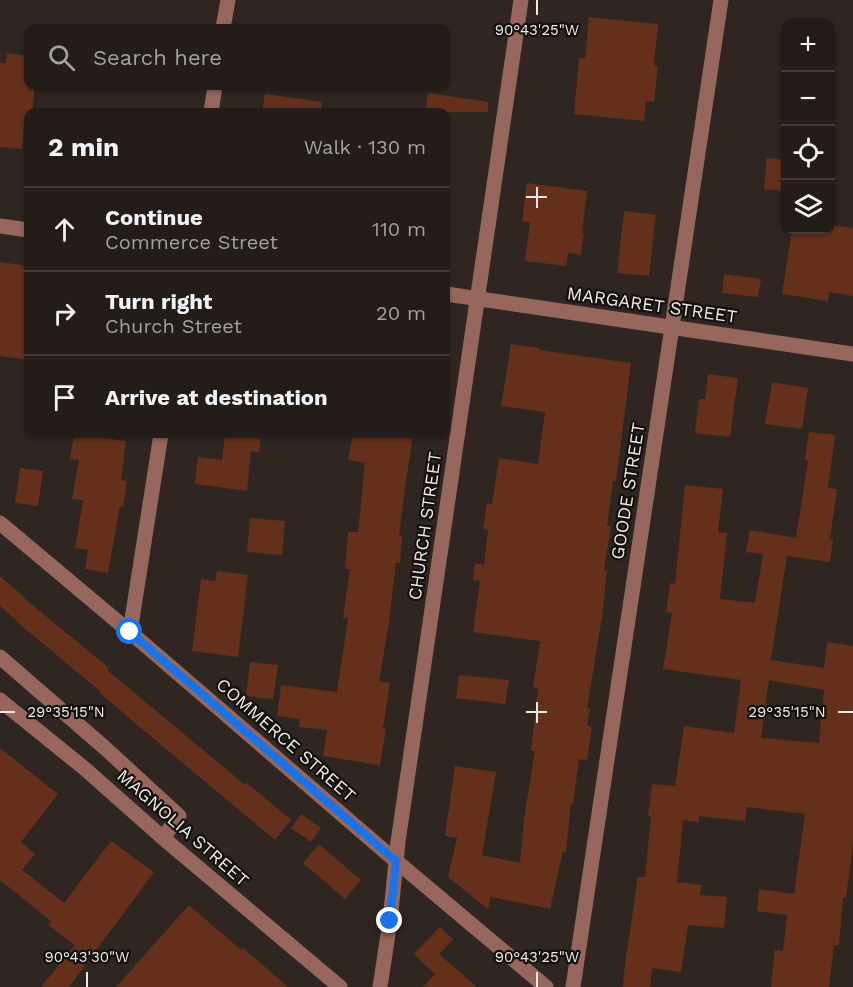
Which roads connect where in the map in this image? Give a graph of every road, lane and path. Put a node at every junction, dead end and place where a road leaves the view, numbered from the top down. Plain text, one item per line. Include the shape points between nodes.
1 (228, 0) edge
2 (521, 0) edge
3 (721, 0) edge
4 (224, 24) edge
5 (214, 90) edge
6 (212, 108) edge
7 (0, 226) edge
8 (24, 229) edge
9 (450, 295) edge
10 (477, 299) junction
11 (673, 327) junction
12 (853, 354) edge
13 (160, 438) edge
14 (0, 523) edge
15 (130, 632) junction
16 (0, 657) edge
17 (0, 700) edge
18 (163, 838) junction
19 (396, 861) junction
20 (340, 987) edge
21 (380, 987) edge
22 (546, 987) edge
23 (573, 987) edge

1 - 4 street
2 - 10 street, CHURCH STREET
3 - 11 street, GOODE STREET
5 - 6 street
7 - 8 street
9 - 10 street, MARGARET STREET
10 - 11 street, MARGARET STREET
10 - 19 street, CHURCH STREET
11 - 12 street, MARGARET STREET
11 - 23 street, GOODE STREET
13 - 15 street
14 - 15 street, COMMERCE STREET
15 - 19 street, COMMERCE STREET
16 - 18 street via 179,816
17 - 18 street, MAGNOLIA STREET
18 - 20 street, MAGNOLIA STREET
19 - 21 street, CHURCH STREET
19 - 22 street, COMMERCE STREET

